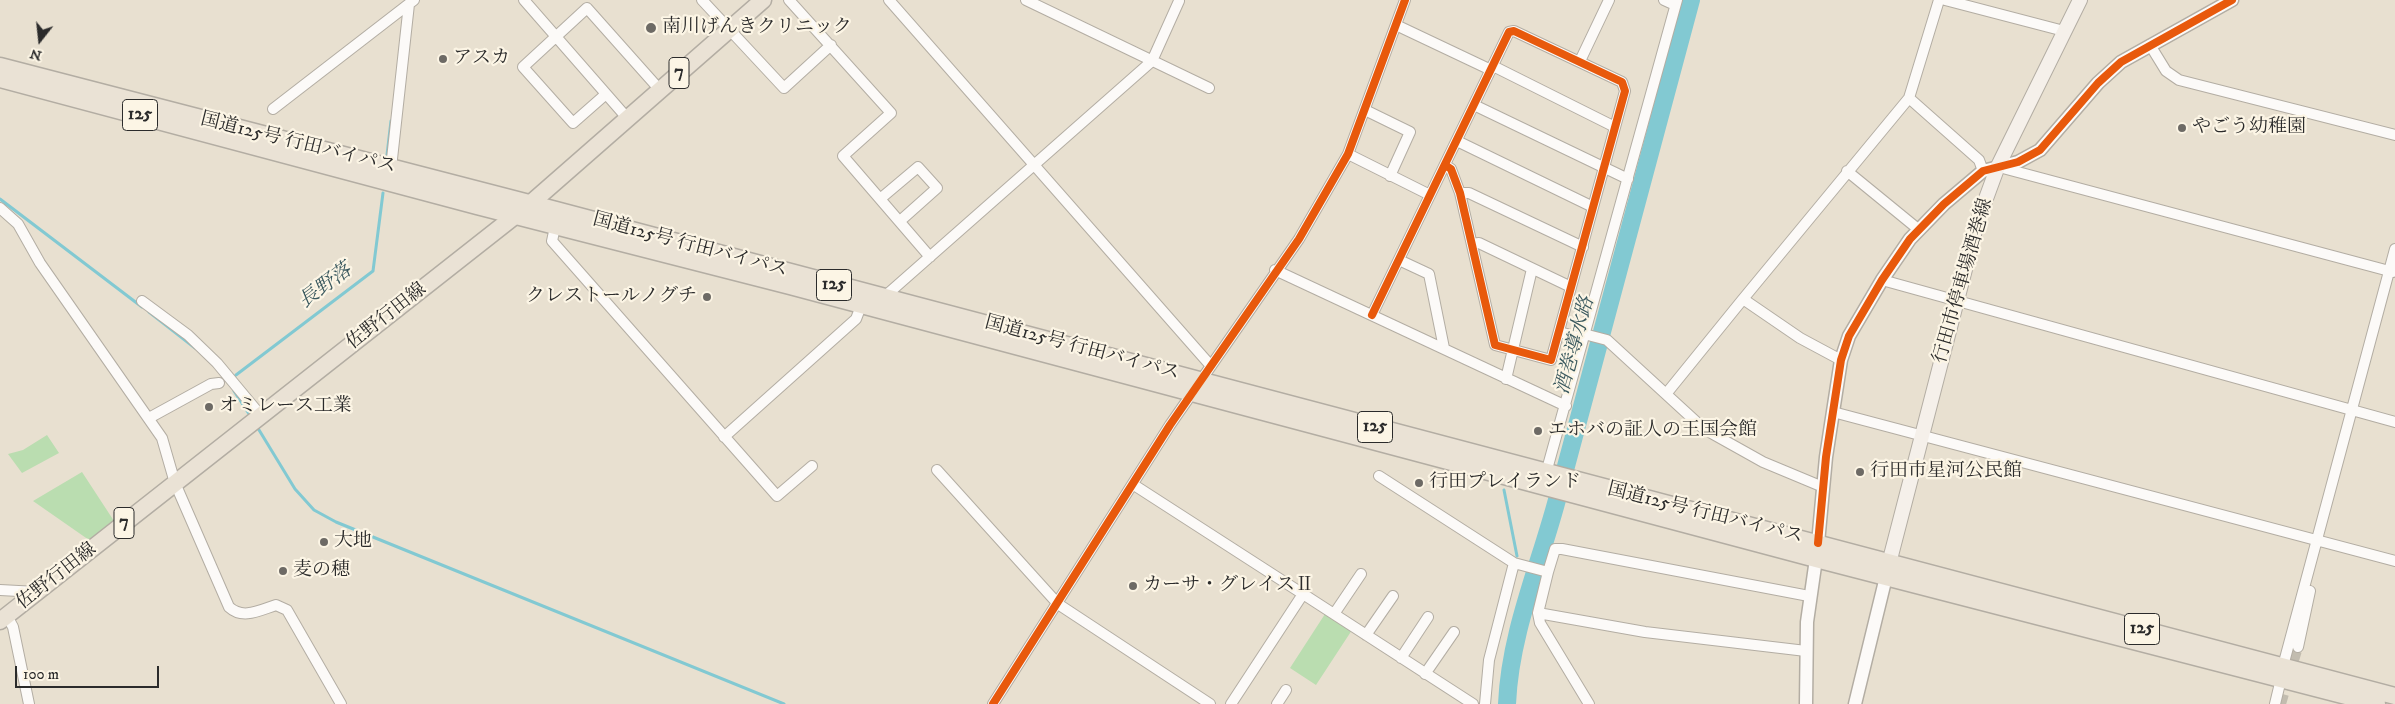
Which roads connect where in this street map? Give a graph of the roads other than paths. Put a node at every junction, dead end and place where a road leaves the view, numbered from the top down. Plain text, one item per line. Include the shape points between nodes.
1 (524, 0) edge
2 (702, 0) edge
3 (763, 0) edge
4 (789, 0) edge
5 (889, 0) edge
6 (1026, 0) edge
7 (1405, 0) edge
8 (1609, 0) edge
9 (1664, 0) edge
10 (1939, 0) edge
11 (1945, 0) edge
12 (2080, 0) edge
13 (2232, 0) edge
14 (1179, 1) dead end
15 (412, 2) edge
16 (1676, 3) edge
17 (1396, 25) junction
18 (728, 30) junction
19 (2064, 31) junction
20 (556, 36) junction
21 (831, 45) junction
22 (2150, 45) junction
23 (1152, 61) junction
24 (1580, 61) junction
25 (0, 66) edge
26 (1492, 68) junction
27 (0, 79) edge
28 (1209, 88) dead end
29 (660, 90) junction
30 (606, 94) junction
31 (1910, 98) junction
32 (1474, 104) junction
33 (273, 109) dead end
34 (1365, 110) junction
35 (628, 119) junction
36 (1613, 126) junction
37 (2395, 135) edge
38 (1456, 141) junction
39 (1348, 154) junction
40 (1445, 165) junction
41 (1034, 166) junction
42 (1998, 166) junction
43 (1603, 167) junction
44 (391, 168) junction
45 (1984, 171) junction
46 (1847, 172) junction
47 (1390, 176) junction
48 (1628, 179) junction
49 (1460, 194) junction
50 (1430, 195) junction
51 (880, 199) junction
52 (530, 204) junction
53 (1593, 207) junction
54 (0, 208) edge
55 (514, 216) junction
56 (900, 222) junction
57 (555, 227) junction
58 (1918, 229) junction
59 (1472, 244) junction
60 (1583, 246) junction
61 (2395, 249) edge
62 (930, 257) junction
63 (1398, 260) junction
64 (1532, 269) junction
65 (1275, 270) junction
66 (2392, 271) edge
67 (1882, 280) junction
68 (1571, 288) junction
69 (883, 298) junction
70 (1742, 299) junction
71 (142, 301) dead end
72 (1956, 301) junction
73 (861, 306) junction
74 (1372, 315) junction
75 (1559, 332) junction
76 (1586, 336) junction
77 (1444, 348) junction
78 (1514, 351) junction
79 (1841, 360) junction
80 (1211, 366) junction
81 (1506, 379) junction
82 (1201, 380) junction
83 (219, 383) dead end
84 (1192, 394) junction
85 (1666, 394) junction
86 (1566, 406) junction
87 (2353, 411) junction
88 (1833, 412) junction
89 (149, 418) junction
90 (256, 421) junction
91 (2395, 422) edge
92 (1922, 436) junction
93 (724, 437) junction
94 (812, 466) dead end
95 (937, 470) dead end
96 (1379, 476) dead end
97 (1547, 477) junction
98 (175, 483) junction
99 (1134, 485) junction
100 (1823, 487) junction
101 (2318, 541) junction
102 (1817, 551) junction
103 (2395, 561) edge
104 (1514, 563) junction
105 (1888, 569) junction
106 (2310, 570) junction
107 (1546, 572) junction
108 (1361, 574) dead end
109 (5, 591) edge
110 (37, 592) junction
111 (1302, 594) junction
112 (1393, 596) dead end
113 (1809, 596) junction
114 (1058, 604) junction
115 (1538, 613) junction
116 (1334, 614) junction
117 (7, 616) edge
118 (1428, 617) dead end
119 (1454, 632) dead end
120 (1366, 635) junction
121 (2298, 647) tunnel mouth
122 (1806, 651) junction
123 (1401, 658) junction
124 (2282, 672) junction
125 (1425, 674) junction
126 (1286, 690) dead end
127 (2395, 696) edge
128 (1467, 703) edge
129 (29, 704) edge
130 (341, 704) edge
131 (994, 704) edge
132 (1210, 704) edge
133 (1231, 704) edge
134 (1277, 704) edge
135 (1485, 704) edge
136 (1589, 704) edge
137 (1806, 704) edge
138 (1854, 704) edge
139 (2275, 704) edge
140 (2377, 704) edge

1 - 20 street
2 - 18 street
3 - 18 main road, 佐野行田線 / 7
4 - 21 street
5 - 41 street
6 - 23 street
7 - 17 street
8 - 24 street
9 - 16 street
10 - 31 street
11 - 19 street
12 - 19 main road, 行田市停車場酒巻線
13 - 22 street
14 - 23 street
15 - 33 street
15 - 44 street
16 - 48 street
17 - 26 street
17 - 34 street
18 - 21 street via 784,88
18 - 29 main road, 佐野行田線 / 7
19 - 42 main road, 行田市停車場酒巻線
20 - 29 street via 587,8
20 - 30 street
20 - 30 street via 523,66 573,122
21 - 51 street via 891,113 843,156
22 - 37 street via 2166,71 2179,80
22 - 42 street via 2121,62 2098,83 2040,150 2018,162
23 - 28 street
23 - 41 street
24 - 26 street via 1514,30 1509,32
24 - 36 street via 1622,82 1625,91
25 - 44 main road, 国道125号 行田バイパス / 125
26 - 32 street
26 - 36 street
27 - 55 main road, 国道125号 行田バイパス / 125
29 - 35 main road, 佐野行田線 / 7
30 - 35 street
31 - 45 street via 1979,160
31 - 46 street
32 - 38 street
32 - 43 street
34 - 39 street
34 - 47 street via 1410,132
35 - 52 main road, 佐野行田線 / 7
36 - 43 street
38 - 40 street
38 - 53 street
39 - 47 street
39 - 65 street via 1299,239
40 - 49 street via 1451,169
40 - 50 street
41 - 62 street
41 - 80 street
42 - 45 street
42 - 66 street
42 - 72 main road, 行田市停車場酒巻線 via 1977,223
43 - 48 street
43 - 53 street
44 - 52 main road, 国道125号 行田バイパス / 125
45 - 58 street
46 - 58 street
46 - 70 street
47 - 50 street
48 - 76 street
49 - 59 street
49 - 60 street via 1468,193
50 - 63 street
51 - 56 street
51 - 56 street via 918,166 937,188
52 - 55 main road, 佐野行田線 / 7
52 - 69 main road, 国道125号 行田バイパス / 125
53 - 60 street
54 - 89 street via 18,224 40,263
55 - 57 main road, 国道125号 行田バイパス / 125
55 - 90 main road, 佐野行田線 / 7
56 - 62 street
57 - 73 main road, 国道125号 行田バイパス / 125
57 - 93 street via 552,241
58 - 67 street
59 - 64 street via 1479,243
59 - 78 street via 1494,345
60 - 68 street
61 - 66 street
62 - 69 street
63 - 74 street
63 - 77 street via 1429,274
64 - 68 street
64 - 78 street
65 - 74 street
65 - 80 street
66 - 87 street
67 - 72 street
67 - 79 street via 1849,336
68 - 75 street
69 - 82 main road, 国道125号 行田バイパス / 125
70 - 79 street via 1800,338
70 - 85 street
71 - 90 street via 188,335 217,363
72 - 87 street
72 - 92 main road, 行田市停車場酒巻線
73 - 84 main road, 国道125号 行田バイパス / 125
73 - 93 street via 856,319
74 - 77 street
75 - 76 street
75 - 78 street via 1551,360
76 - 85 street via 1606,340
76 - 86 street
77 - 81 street
78 - 81 street
79 - 88 street
80 - 82 street
81 - 86 street
82 - 84 street
82 - 97 main road, 国道125号 行田バイパス / 125
83 - 89 street via 211,384
84 - 97 main road, 国道125号 行田バイパス / 125
84 - 99 street
85 - 100 street via 1704,429 1763,462
86 - 97 street
87 - 91 street
87 - 101 street
88 - 92 street
88 - 100 street
89 - 98 street via 162,438
90 - 98 main road, 佐野行田線 / 7
92 - 101 street
92 - 105 main road, 行田市停車場酒巻線
93 - 94 street via 777,496
95 - 114 street
96 - 104 street
97 - 102 main road, 国道125号 行田バイパス / 125
98 - 110 main road, 佐野行田線 / 7
98 - 130 street via 229,607 236,613 246,614 276,605 286,610
99 - 111 street
99 - 114 street
100 - 102 street
101 - 103 street
101 - 106 street
102 - 105 main road, 国道125号 行田バイパス / 125
102 - 113 street
104 - 107 street
104 - 135 street via 1489,660
105 - 124 main road, 国道125号 行田バイパス / 125
105 - 138 street
106 - 121 street via 2310,595
106 - 124 street
107 - 113 street via 1555,549 1562,549
107 - 115 street
108 - 116 street
109 - 110 street
109 - 117 street
110 - 117 main road, 佐野行田線 / 7
111 - 116 street
111 - 133 street
112 - 120 street
113 - 122 street
114 - 131 street
114 - 132 street
115 - 122 street via 1645,632
115 - 136 street via 1540,623
116 - 120 street
117 - 129 street via 13,627
118 - 123 street
119 - 125 street
120 - 123 street
122 - 137 street
123 - 125 street
124 - 127 main road, 国道125号 行田バイパス / 125
124 - 139 street
124 - 140 main road, 国道125号 行田バイパス / 125
125 - 128 street
126 - 134 street

